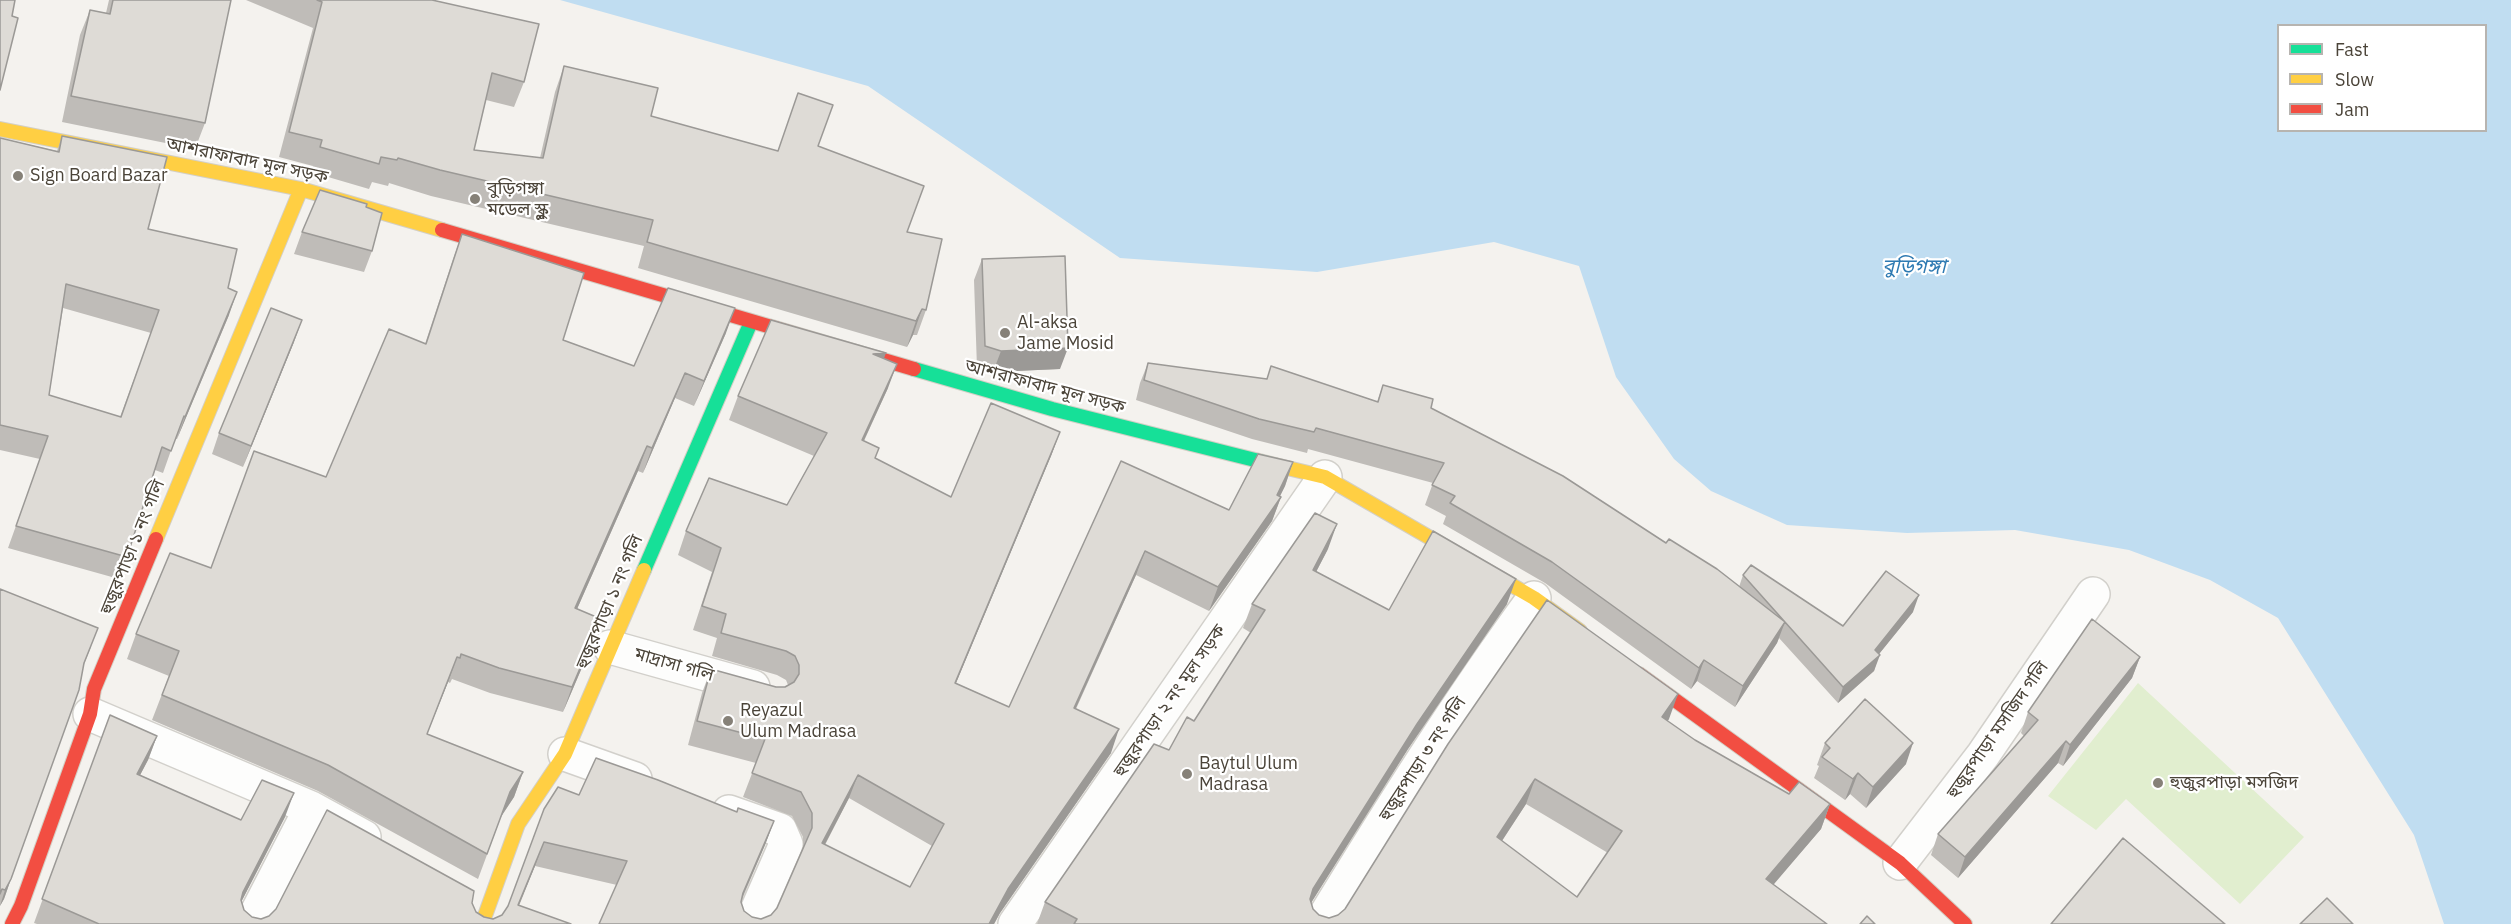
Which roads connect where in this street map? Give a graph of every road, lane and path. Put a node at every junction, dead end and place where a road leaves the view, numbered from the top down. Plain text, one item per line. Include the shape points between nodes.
1 (0, 129) edge
2 (301, 189) junction
3 (751, 322) junction
4 (1325, 477) junction
5 (2093, 594) dead end
6 (1534, 598) junction
7 (1592, 639) edge
8 (610, 647) junction
9 (1630, 667) edge
10 (772, 693) edge
11 (90, 714) junction
12 (565, 754) junction
13 (662, 789) edge
14 (705, 804) edge
15 (311, 808) junction
16 (395, 854) edge
17 (1900, 863) junction
18 (458, 889) edge
19 (485, 915) edge
20 (12, 924) edge
21 (251, 924) edge
22 (751, 924) edge
23 (1015, 924) edge
24 (1320, 924) edge
25 (1965, 924) edge

1 - 2 street, আশরাফাবাদ মূল সড়ক
2 - 3 street, আশরাফাবাদ মূল সড়ক
2 - 11 street, হুজুরপাড়া ১ নং গলি via 94,689
3 - 4 street, আশরাফাবাদ মূল সড়ক via 1052,409
3 - 8 street, হুজুরপাড়া ১ নং গলি
4 - 6 street, আশরাফাবাদ মূল সড়ক
4 - 23 street, হুজুরপাড়া ২ নং মূল সড়ক
5 - 17 street, হুজুরপাড়া মসজিদ গলি via 1983,755
6 - 7 street, আশরাফাবাদ মূল সড়ক
6 - 24 street, হুজুরপাড়া ৩ নং গলি via 1476,676
8 - 10 street, মাদ্রাসা গলি
8 - 12 street, হুজুরপাড়া ১ নং গলি
9 - 17 street
11 - 15 street
11 - 20 street, হুজুরপাড়া ১ নং গলি
12 - 13 street
12 - 19 street, হুজুরপাড়া ১ নং গলি via 518,824
14 - 22 street via 780,830 786,844
15 - 16 street
15 - 21 street
17 - 25 street
18 - 19 street

